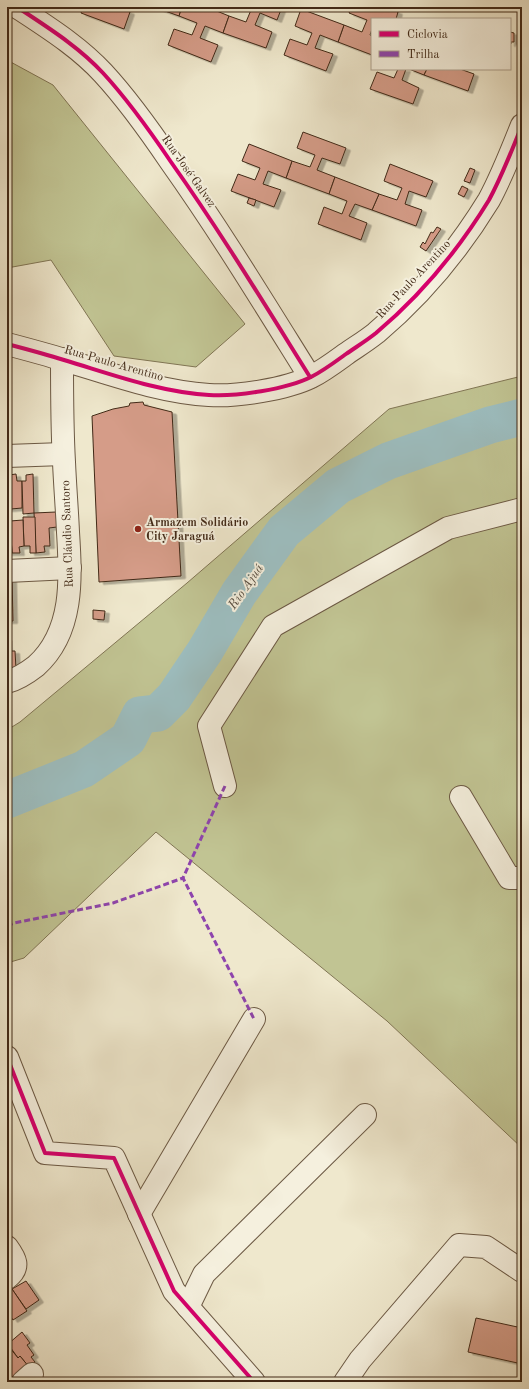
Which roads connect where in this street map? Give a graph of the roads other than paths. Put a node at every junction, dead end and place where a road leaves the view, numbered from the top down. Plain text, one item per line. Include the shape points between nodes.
1 (17, 7) edge
2 (522, 126) edge
3 (7, 344) edge
4 (62, 359) junction
5 (310, 377) junction
6 (63, 454) junction
7 (7, 456) edge
8 (522, 509) edge
9 (70, 568) junction
10 (7, 571) edge
11 (7, 682) edge
12 (225, 786) dead end
13 (461, 797) dead end
14 (522, 878) edge
15 (254, 1019) dead end
16 (7, 1057) edge
17 (365, 1115) dead end
18 (139, 1214) junction
19 (11, 1252) edge
20 (522, 1271) edge
21 (7, 1278) edge
22 (188, 1308) junction
23 (254, 1382) edge
24 (345, 1382) edge

1 - 5 street, Rua José Galvez via 77,49 103,73 133,110 191,190
2 - 5 street, Rua Paulo Arentino via 489,199 437,272 375,334
3 - 4 street, Rua Paulo Arentino
4 - 5 street, Rua Paulo Arentino via 145,384 211,395 275,389
4 - 6 street, Rua Cláudio Santoro
6 - 7 street
6 - 9 street, Rua Cláudio Santoro
8 - 12 street via 448,528 273,626 209,726
9 - 10 street
9 - 11 street, Rua Cláudio Santoro via 66,612 53,646 26,674
13 - 14 street via 509,878
15 - 18 street
16 - 18 street via 45,1153 114,1158
17 - 22 street via 204,1274
18 - 22 street via 174,1291
19 - 21 street via 15,1267
20 - 24 street via 486,1247 460,1245 360,1360
22 - 23 street

